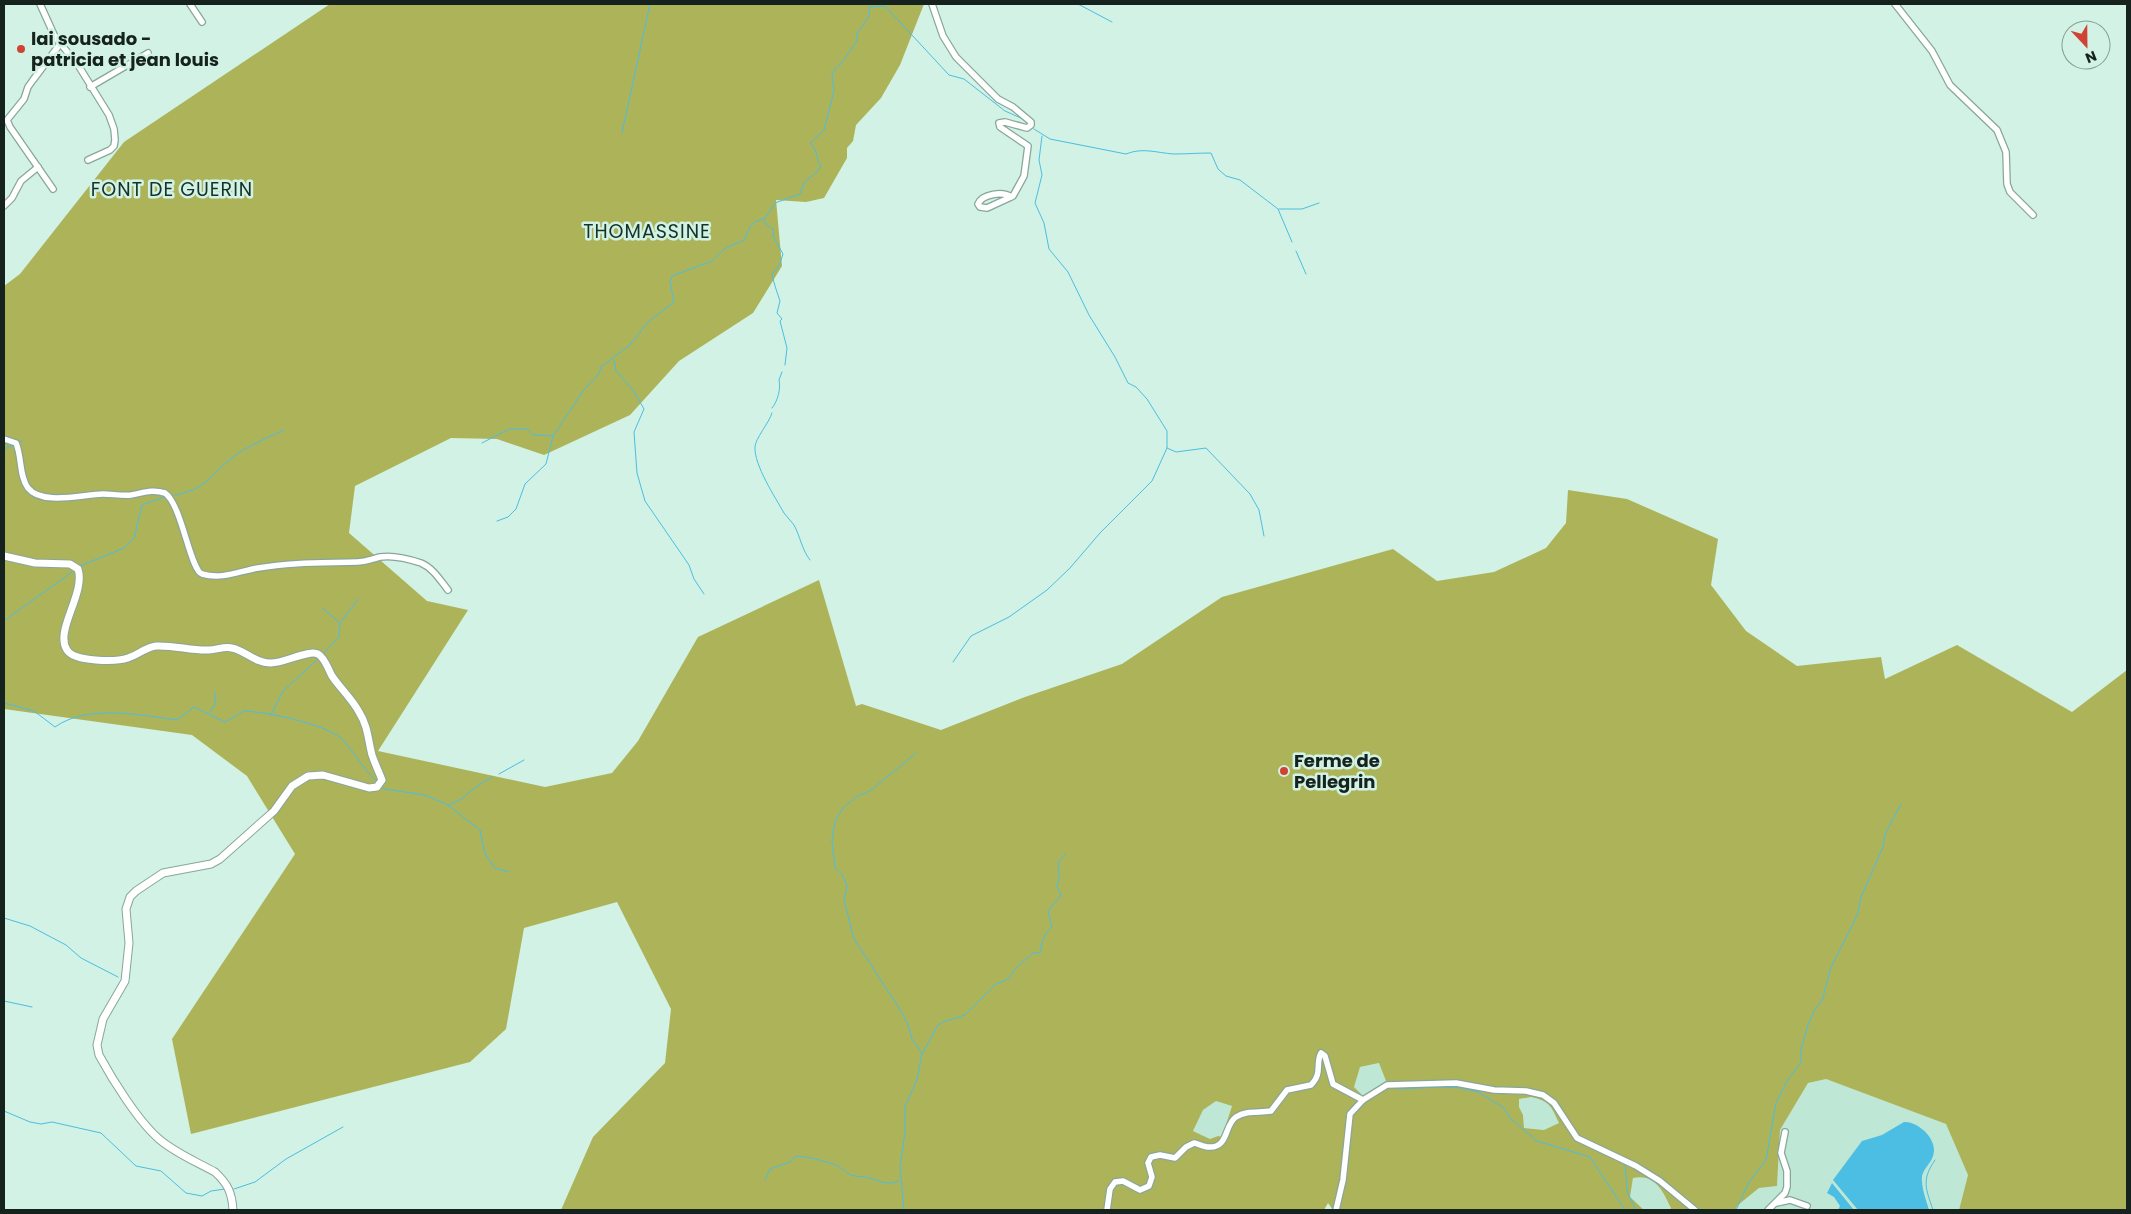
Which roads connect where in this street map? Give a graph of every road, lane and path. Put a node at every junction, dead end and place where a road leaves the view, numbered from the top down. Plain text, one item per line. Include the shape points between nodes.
1 (40, 4) edge
2 (190, 4) edge
3 (932, 4) edge
4 (1895, 4) edge
5 (202, 22) dead end
6 (60, 44) junction
7 (148, 53) dead end
8 (90, 87) junction
9 (88, 160) dead end
10 (38, 167) junction
11 (53, 189) dead end
12 (1011, 197) junction
13 (4, 206) edge
14 (2033, 215) dead end
15 (4, 438) edge
16 (4, 556) edge
17 (448, 590) dead end
18 (1363, 1100) junction
19 (1785, 1132) dead end
20 (1773, 1205) junction
21 (1807, 1206) dead end
22 (233, 1210) edge
23 (1107, 1210) edge
24 (1336, 1210) edge
25 (1694, 1210) edge
26 (1768, 1210) edge

1 - 6 street
2 - 5 street
3 - 12 street via 943,36 956,57 998,99 1031,122 1027,128 999,123 1028,148 1024,177 1016,194
4 - 14 street via 1932,51 1950,85 1997,130 2006,152 2010,192
6 - 8 street via 78,65
6 - 10 street via 8,118
7 - 8 street
8 - 9 street via 111,120 116,143 110,150
10 - 11 street
10 - 13 street via 21,181
12 - 12 street via 985,208 978,204 982,199 1000,193
15 - 17 street via 17,445 26,484 40,496 128,495 157,490 165,493 172,501 195,568 203,574 229,576 258,568 304,562 358,562 381,557 422,564 434,572
16 - 22 street via 35,563 70,564 78,569 79,580 64,636 67,652 76,657 126,659 158,646 208,650 228,647 269,663 316,653 352,699 367,728 382,780 380,785 373,789 323,775 308,776 292,786 274,811 220,859 211,864 163,873 136,891 127,902 129,943 125,981 103,1019 97,1045 99,1055 152,1133 167,1146 222,1178 230,1188
18 - 23 street via 1333,1084 1325,1056 1321,1053 1319,1072 1311,1085 1287,1090 1271,1111 1245,1112 1235,1118 1219,1145 1208,1147 1194,1143 1176,1158 1152,1157 1148,1163 1152,1177 1150,1186 1140,1190 1124,1181 1115,1182 1109,1191
18 - 24 street via 1349,1118
18 - 25 street via 1387,1084 1403,1083 1456,1083 1539,1094 1552,1102 1577,1138 1636,1166
19 - 20 street via 1781,1153 1788,1173 1787,1186
20 - 21 street via 1790,1200
20 - 26 street

